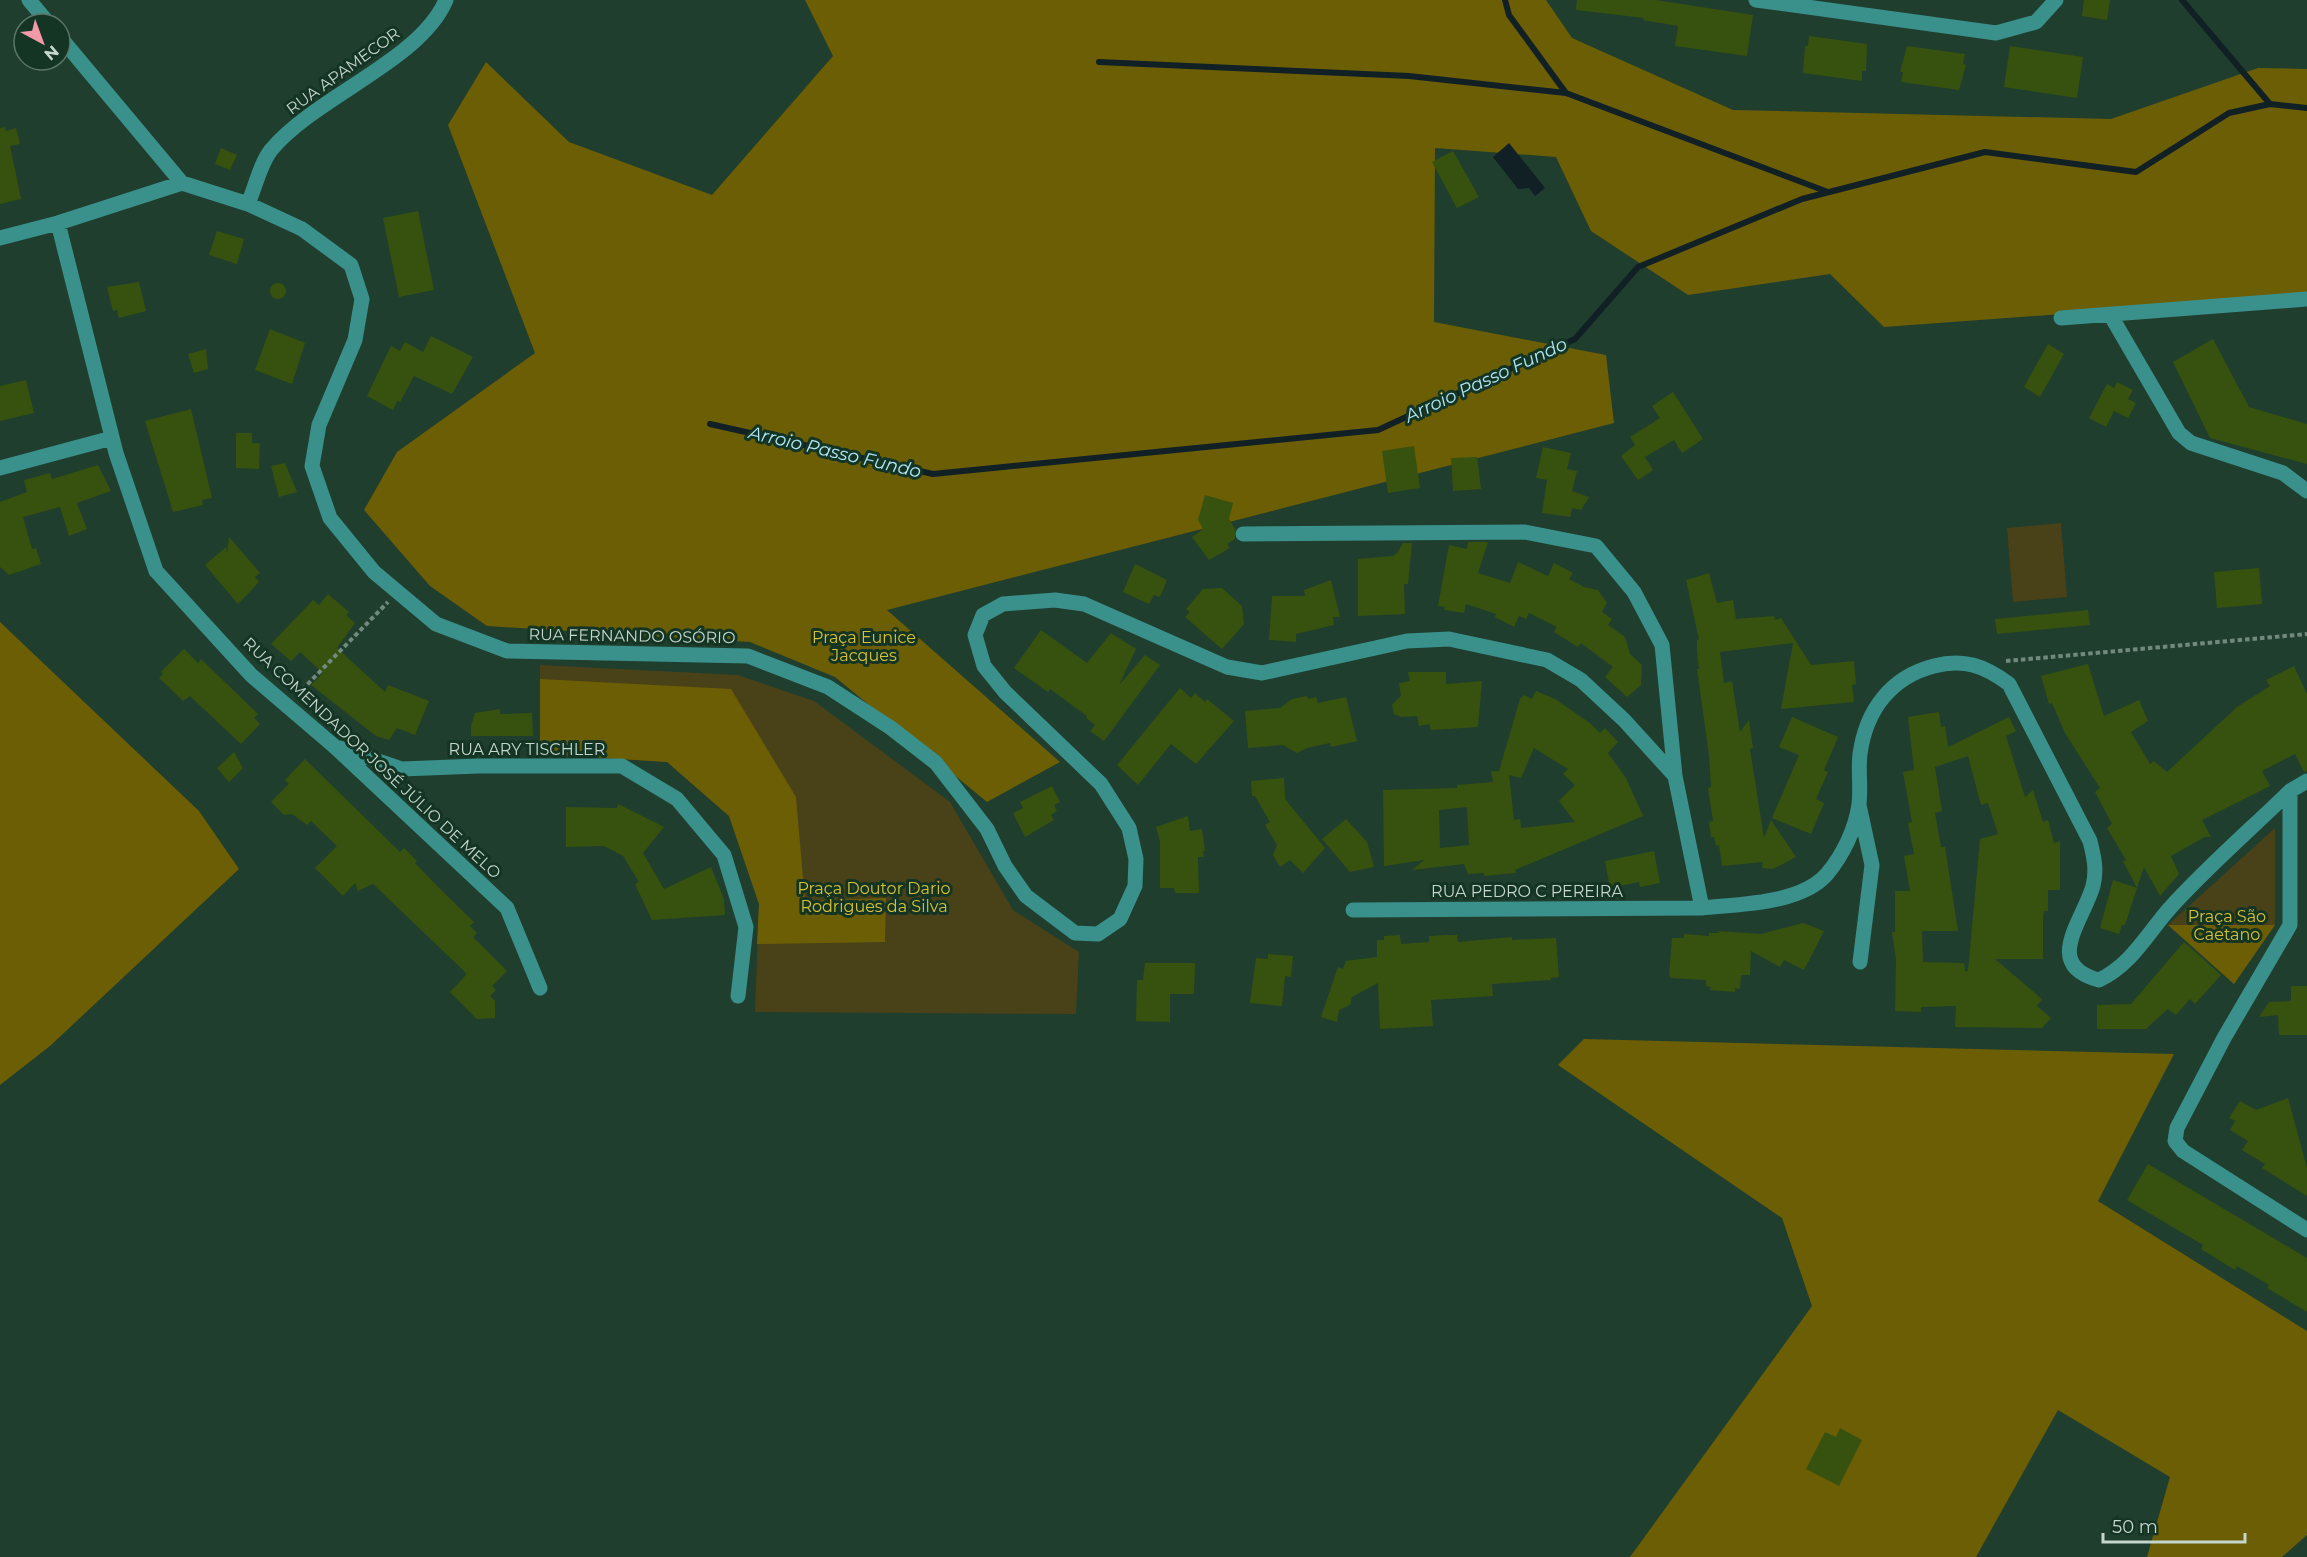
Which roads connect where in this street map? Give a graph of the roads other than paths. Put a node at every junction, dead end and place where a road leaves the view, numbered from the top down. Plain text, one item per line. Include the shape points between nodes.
1 (29, 0) edge
2 (446, 0) edge
3 (1756, 0) edge
4 (2056, 0) edge
5 (39, 12) edge
6 (72, 51) edge
7 (182, 183) junction
8 (248, 204) junction
9 (58, 223) junction
10 (0, 238) edge
11 (2307, 299) edge
12 (2111, 316) junction
13 (2061, 318) dead end
14 (112, 438) junction
15 (0, 468) edge
16 (2307, 491) edge
17 (1243, 534) dead end
18 (333, 746) junction
19 (1675, 776) junction
20 (2307, 781) edge
21 (2290, 791) junction
22 (1859, 805) junction
23 (1702, 908) junction
24 (1353, 910) dead end
25 (1860, 962) dead end
26 (540, 988) dead end
27 (738, 996) dead end
28 (2307, 1230) edge

1 - 5 street
2 - 8 street, RUA APAMECOR via 440,15 415,41 304,119 270,151
3 - 4 street via 1996,33 2036,22
6 - 7 street
7 - 8 street, RUA FERNANDO OSÓRIO
7 - 9 street
8 - 19 street, RUA FERNANDO OSÓRIO via 302,229 351,265 362,298 356,340 319,424 312,466 330,518 374,572 436,624 507,651 748,656 828,687 936,763 987,829 1005,866 1026,896 1075,933 1098,934 1120,919 1135,886 1134,849 1129,828 1101,784 1005,692 984,666 975,635 984,615 1003,604 1055,600 1084,604 1227,667 1262,673 1407,642 1449,639 1547,660 1581,680
9 - 10 street
9 - 14 street, RUA COMENDADOR JOSÉ JÚLIO DE MELO
11 - 12 street
12 - 13 street
12 - 16 street via 2179,433 2192,443 2283,473
14 - 15 street
14 - 18 street, RUA COMENDADOR JOSÉ JÚLIO DE MELO via 156,571 251,675
17 - 19 street via 1525,532 1596,546 1634,592 1662,645
18 - 26 street, RUA COMENDADOR JOSÉ JÚLIO DE MELO via 507,908
18 - 27 street, RUA ARY TISCHLER via 402,769 621,766 677,799 724,855 746,927
19 - 23 street
20 - 21 street
21 - 22 street via 2171,907 2114,973 2099,980 2076,969 2068,957 2068,945 2093,886 2096,865 2090,841 2009,684 1993,672 1953,661 1910,673 1886,693 1870,719 1860,753
21 - 28 street via 2290,925 2224,1038 2177,1128 2175,1141 2183,1151
22 - 23 street via 1846,845 1826,875 1794,895
22 - 25 street via 1872,865
23 - 24 street, RUA PEDRO C PEREIRA

